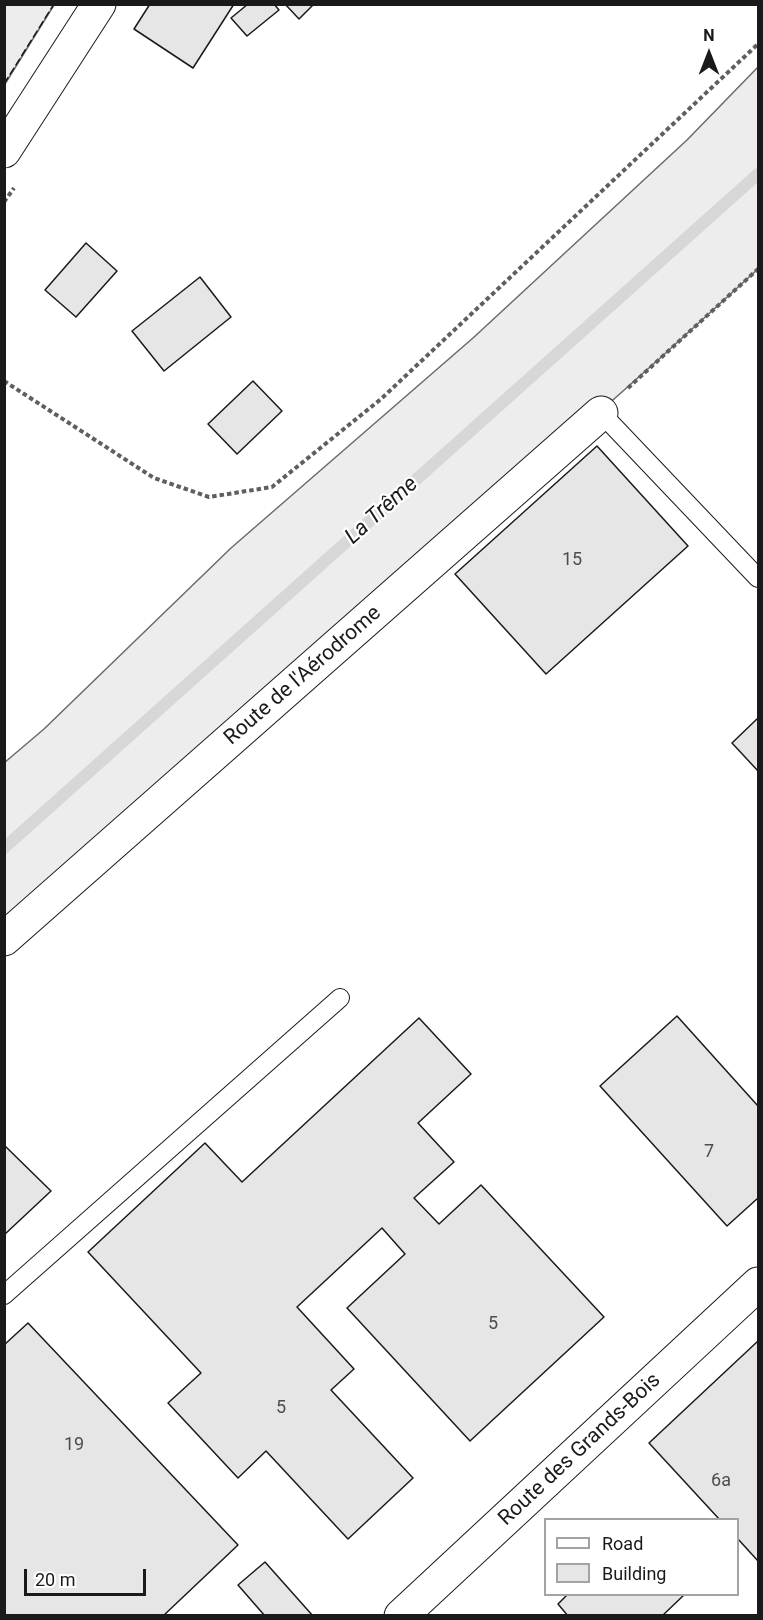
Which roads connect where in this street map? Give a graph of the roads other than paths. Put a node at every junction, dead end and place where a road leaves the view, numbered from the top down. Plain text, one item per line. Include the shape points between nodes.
1 (99, 4) edge
2 (4, 151) edge
3 (601, 413) joint
4 (759, 578) edge
5 (4, 939) edge
6 (340, 998) dead end
7 (759, 1284) edge
8 (4, 1295) edge
9 (401, 1616) edge

1 - 2 street
3 - 4 lane
3 - 5 street, Route de l'Aérodrome
6 - 8 lane
7 - 9 street, Route des Grands-Bois

